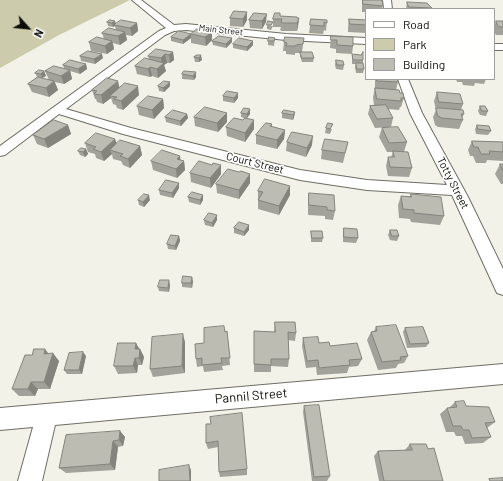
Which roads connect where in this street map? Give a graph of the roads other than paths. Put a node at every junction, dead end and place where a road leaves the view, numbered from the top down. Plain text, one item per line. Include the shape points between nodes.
1 (136, 0) edge
2 (172, 28) junction
3 (365, 41) edge
4 (403, 80) edge
5 (58, 110) junction
6 (0, 152) edge
7 (458, 190) junction
8 (503, 288) edge
9 (503, 374) edge
10 (47, 414) junction
11 (0, 419) edge
12 (30, 481) edge

1 - 2 street
2 - 3 street, Main Street via 186,26 269,35
2 - 5 street
4 - 7 street, Totty Street via 414,112
5 - 6 street
5 - 7 street, Court Street via 127,132 300,175 367,185
7 - 8 street, Totty Street
9 - 10 street, Pannil Street
10 - 11 street, Pannil Street
10 - 12 street

